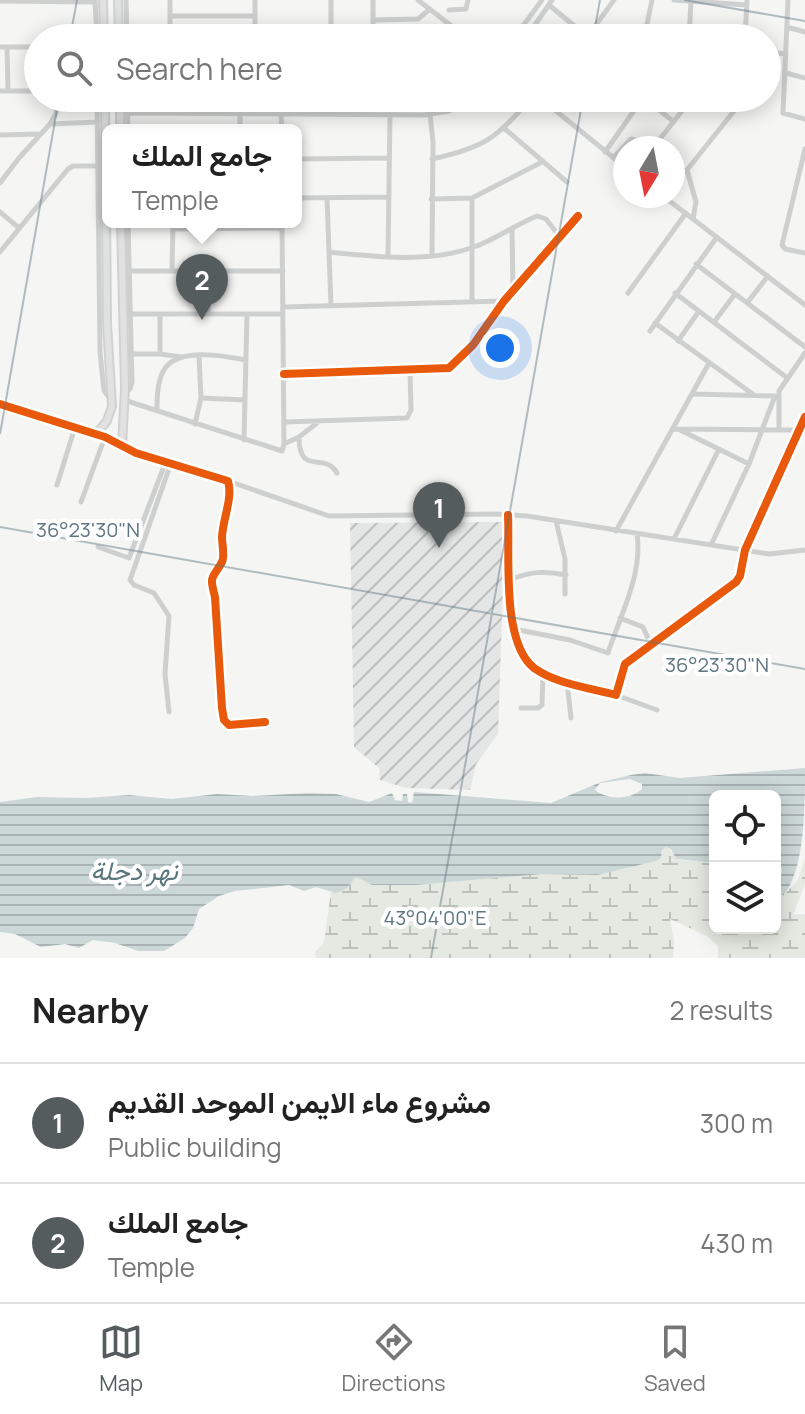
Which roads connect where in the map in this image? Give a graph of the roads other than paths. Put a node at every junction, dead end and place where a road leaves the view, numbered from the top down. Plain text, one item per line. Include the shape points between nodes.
1 (118, 0) edge
2 (126, 0) edge
3 (170, 0) edge
4 (255, 0) edge
5 (331, 0) edge
6 (373, 0) edge
7 (418, 0) edge
8 (468, 0) edge
9 (542, 0) edge
10 (614, 0) edge
11 (652, 0) edge
12 (674, 0) edge
13 (788, 0) edge
14 (0, 1) edge
15 (54, 1) edge
16 (98, 1) edge
17 (691, 1) edge
18 (747, 2) edge
19 (551, 3) edge
20 (430, 9) junction
21 (449, 10) dead end
22 (170, 16) junction
23 (255, 16) junction
24 (123, 20) junction
25 (373, 20) junction
26 (100, 22) edge
27 (122, 24) edge
28 (124, 24) edge
29 (170, 24) edge
30 (255, 24) edge
31 (331, 24) edge
32 (373, 24) edge
33 (448, 24) edge
34 (524, 24) edge
35 (536, 24) edge
36 (574, 24) edge
37 (597, 24) edge
38 (647, 24) edge
39 (690, 24) edge
40 (746, 24) edge
41 (787, 27) junction
42 (805, 32) edge
43 (4, 47) edge
44 (781, 53) edge
45 (786, 54) junction
46 (786, 73) junction
47 (805, 78) edge
48 (0, 91) edge
49 (8, 91) junction
50 (24, 91) edge
51 (56, 112) edge
52 (98, 112) edge
53 (184, 112) edge
54 (316, 112) edge
55 (439, 112) edge
56 (519, 112) edge
57 (557, 112) edge
58 (633, 112) edge
59 (661, 112) edge
60 (680, 112) edge
61 (733, 112) edge
62 (430, 114) junction
63 (240, 115) junction
64 (281, 115) junction
65 (316, 115) junction
66 (390, 115) junction
67 (805, 119) edge
68 (673, 121) junction
69 (98, 122) junction
70 (50, 124) junction
71 (240, 124) edge
72 (282, 124) edge
73 (505, 129) junction
74 (39, 134) junction
75 (0, 135) edge
76 (661, 136) edge
77 (805, 149) edge
78 (605, 152) junction
79 (388, 158) junction
80 (613, 158) edge
81 (302, 159) edge
82 (432, 159) junction
83 (542, 162) junction
84 (98, 166) junction
85 (686, 172) joint
86 (567, 182) dead end
87 (0, 183) edge
88 (102, 190) edge
89 (388, 197) junction
90 (302, 198) edge
91 (327, 198) junction
92 (472, 198) junction
93 (431, 199) junction
94 (679, 208) edge
95 (0, 212) edge
96 (686, 213) junction
97 (578, 216) dead end
98 (693, 219) junction
99 (19, 228) junction
100 (103, 228) edge
101 (121, 228) edge
102 (128, 228) edge
103 (173, 228) edge
104 (282, 228) edge
105 (512, 228) junction
106 (560, 237) junction
107 (717, 237) junction
108 (471, 248) junction
109 (0, 252) edge
110 (329, 252) junction
111 (805, 253) edge
112 (388, 256) junction
113 (432, 256) junction
114 (696, 264) junction
115 (129, 271) junction
116 (172, 271) junction
117 (209, 271) junction
118 (283, 271) junction
119 (768, 276) junction
120 (513, 291) junction
121 (628, 293) dead end
122 (675, 293) junction
123 (736, 294) junction
124 (504, 301) junction
125 (472, 302) junction
126 (747, 303) junction
127 (805, 305) edge
128 (331, 306) junction
129 (283, 310) junction
130 (699, 311) junction
131 (129, 314) junction
132 (160, 314) junction
133 (208, 314) junction
134 (247, 314) junction
135 (714, 322) junction
136 (655, 323) junction
137 (650, 331) dead end
138 (678, 341) junction
139 (805, 350) edge
140 (130, 354) junction
141 (160, 354) junction
142 (199, 356) junction
143 (184, 358) junction
144 (246, 360) junction
145 (709, 363) junction
146 (410, 371) junction
147 (284, 374) junction
148 (786, 377) junction
149 (692, 394) junction
150 (754, 395) junction
151 (777, 396) junction
152 (124, 397) junction
153 (201, 398) junction
154 (245, 400) junction
155 (0, 404) edge
156 (111, 411) junction
157 (157, 411) junction
158 (122, 413) junction
159 (805, 417) edge
160 (318, 421) junction
161 (284, 422) junction
162 (195, 424) junction
163 (75, 427) junction
164 (674, 429) junction
165 (763, 429) junction
166 (779, 429) junction
167 (799, 430) junction
168 (96, 434) junction
169 (105, 437) junction
170 (299, 437) junction
171 (244, 440) junction
172 (284, 444) junction
173 (122, 447) junction
174 (719, 449) junction
175 (169, 462) junction
176 (749, 464) junction
177 (337, 473) dead end
178 (228, 481) junction
179 (57, 485) dead end
180 (81, 502) dead end
181 (508, 515) junction
182 (556, 521) junction
183 (616, 531) junction
184 (637, 534) junction
185 (674, 539) junction
186 (711, 545) junction
187 (98, 547) dead end
188 (745, 550) junction
189 (805, 550) edge
190 (566, 575) junction
191 (510, 580) junction
192 (565, 594) dead end
193 (620, 618) junction
194 (514, 629) junction
195 (651, 645) junction
196 (543, 673) junction
197 (567, 682) junction
198 (616, 695) junction
199 (521, 708) dead end
200 (657, 710) dead end
201 (169, 712) dead end
202 (571, 718) dead end
203 (265, 722) dead end

1 - 24 main road
2 - 24 street
3 - 22 street
4 - 23 street
5 - 31 street
6 - 25 street
7 - 20 street
8 - 21 street via 468,8
9 - 34 street
10 - 37 street
11 - 38 street
12 - 17 street
13 - 41 street
14 - 15 street
15 - 16 street
16 - 26 main road
17 - 18 street
17 - 39 street
18 - 40 street
19 - 35 street
19 - 36 street
20 - 25 street via 418,19
20 - 33 street
22 - 23 street
22 - 29 street
23 - 30 street
24 - 27 main road
24 - 28 street
25 - 32 street
41 - 42 street
41 - 45 street
43 - 49 street
44 - 45 street
45 - 46 street
46 - 47 street
46 - 67 street via 783,113
48 - 49 street
49 - 50 street
51 - 70 street
52 - 69 street
53 - 63 street
54 - 65 street
55 - 62 street
56 - 73 street
57 - 78 street
58 - 78 street
59 - 68 street
60 - 68 street
61 - 85 street
62 - 66 street
62 - 82 street
63 - 64 street
63 - 71 street
64 - 65 street
64 - 72 street
65 - 66 street
66 - 79 street
68 - 76 street
69 - 70 street
69 - 84 street
70 - 74 street
73 - 82 street via 477,147
73 - 83 street
74 - 75 street
74 - 87 street
77 - 111 street via 782,245
78 - 80 street
79 - 81 street
79 - 89 street
82 - 93 street
83 - 86 street
83 - 92 street
84 - 88 street
84 - 99 street via 68,169
85 - 98 street via 696,202
89 - 91 street
89 - 112 street
90 - 91 street
91 - 110 street
92 - 93 street
92 - 108 street
93 - 113 street
94 - 96 street
95 - 99 street
96 - 98 street
96 - 121 street
97 - 106 street
98 - 107 street
99 - 109 street
100 - 156 main road
101 - 152 main road
102 - 115 street
103 - 116 street
104 - 118 street
105 - 106 street via 540,216
105 - 108 street
105 - 120 street
106 - 120 street
107 - 114 street
107 - 119 street
108 - 113 street
108 - 125 street
110 - 112 street
110 - 128 street
112 - 113 street
114 - 122 street
114 - 123 street
115 - 116 street
115 - 131 street
116 - 117 street
117 - 118 street
117 - 133 street
118 - 129 street
119 - 126 street
119 - 127 street
120 - 124 street
122 - 130 street
122 - 136 street
123 - 126 street
123 - 135 street
124 - 125 street
124 - 146 street via 451,367
125 - 128 street
126 - 139 street
128 - 129 street
129 - 134 street
129 - 147 street
130 - 135 street
130 - 138 street
131 - 132 street
131 - 140 street
132 - 133 street
132 - 141 street
133 - 134 street
134 - 144 street
135 - 148 street
136 - 137 street
136 - 138 street
138 - 145 street
139 - 148 street
140 - 141 street
140 - 152 street via 132,385
141 - 143 street
142 - 143 street
142 - 144 street
142 - 153 street
143 - 157 street via 166,368
144 - 154 street
145 - 149 street
145 - 150 street
146 - 147 street
146 - 160 street via 407,418
147 - 161 street
148 - 151 street
149 - 150 street
149 - 164 street
150 - 151 street
151 - 165 street
151 - 166 street
152 - 157 street
152 - 158 main road
153 - 154 street
153 - 162 street
154 - 171 street
155 - 163 street
156 - 158 main road
156 - 168 main road
157 - 162 street
158 - 173 main road
159 - 167 street
160 - 161 street
160 - 170 street
161 - 172 street
162 - 171 street
163 - 168 street
163 - 179 street
164 - 165 street
164 - 174 street
164 - 183 street
165 - 166 street
165 - 176 street
166 - 167 street
167 - 188 street
168 - 169 street
169 - 173 street
169 - 180 street
170 - 172 street
170 - 177 street via 302,456 334,467
171 - 172 street via 280,452
173 - 175 street
174 - 176 street
174 - 185 street
175 - 178 street
175 - 187 street via 129,558
175 - 201 street via 130,580 154,593 169,616
176 - 186 street
178 - 181 street via 329,516
178 - 203 street via 223,561 212,584 222,708 229,725
181 - 182 street
181 - 191 street
182 - 183 street
182 - 190 street
183 - 184 street
184 - 185 street
184 - 193 street via 634,575
185 - 186 street
186 - 188 street
188 - 189 street via 775,555
188 - 195 street via 736,582
190 - 191 street via 546,571
190 - 192 street
191 - 194 street
193 - 194 street via 608,653
193 - 195 street via 643,627
194 - 196 street via 518,648
195 - 198 street via 623,666
196 - 197 street
196 - 199 street via 542,705
197 - 198 street
197 - 202 street
198 - 200 street

